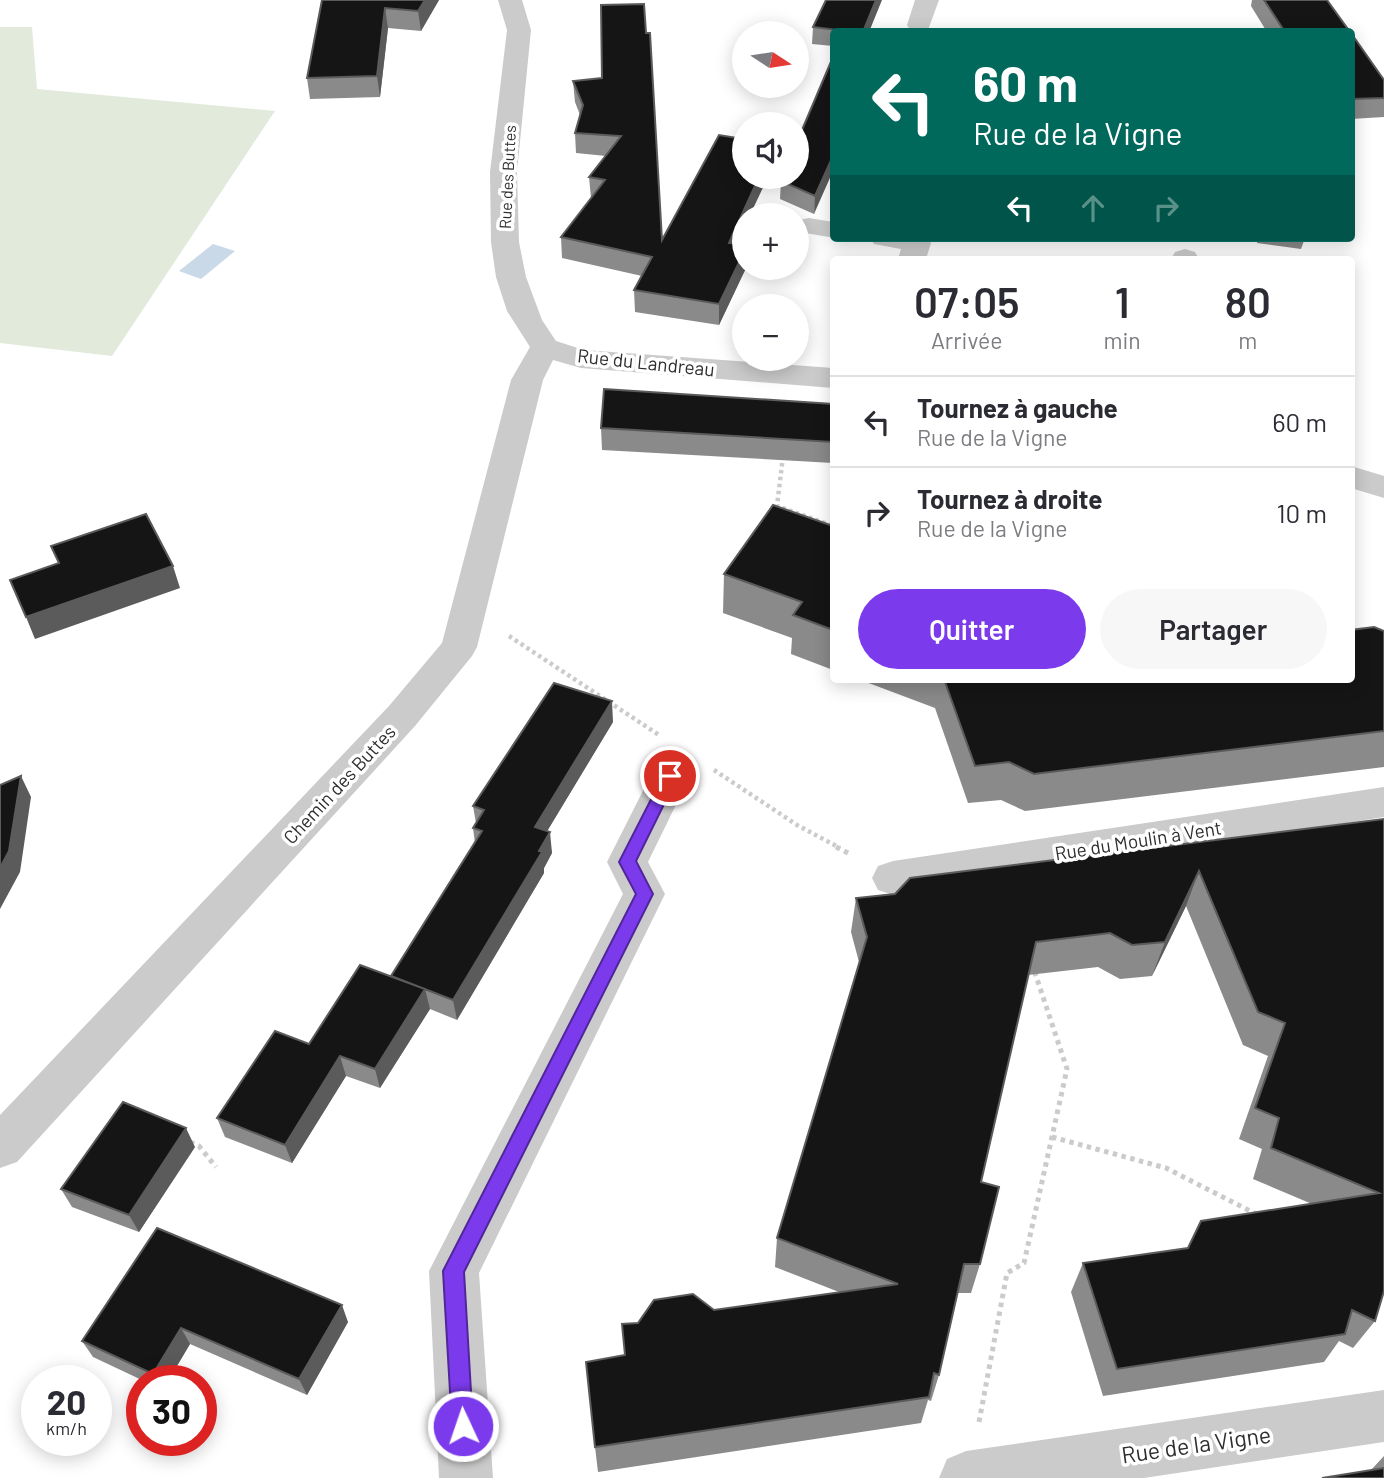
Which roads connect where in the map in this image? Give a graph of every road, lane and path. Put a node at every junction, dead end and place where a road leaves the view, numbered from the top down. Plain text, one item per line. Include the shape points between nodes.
1 (510, 0) edge
2 (928, 0) edge
3 (919, 25) dead end
4 (911, 242) edge
5 (913, 256) edge
6 (545, 346) junction
7 (795, 375) junction
8 (830, 378) edge
9 (1355, 478) edge
10 (1384, 487) edge
11 (830, 525) edge
12 (670, 776) dead end
13 (1384, 802) edge
14 (892, 878) dead end
15 (1032, 966) edge
16 (1052, 1137) junction
17 (187, 1141) edge
18 (0, 1147) edge
19 (216, 1167) dead end
20 (1261, 1217) edge
21 (1384, 1416) edge
22 (466, 1478) edge
23 (967, 1478) edge

1 - 6 street, Rue des Buttes via 519,30 501,224 523,313
2 - 3 street
4 - 5 street via 918,243
6 - 7 street, Rue du Landreau via 581,359
6 - 18 street, Chemin des Buttes via 527,380 459,647 402,716
7 - 8 street, Rue du Landreau
7 - 11 path via 777,506
9 - 10 street
12 - 22 street via 627,862 645,894 454,1271
13 - 14 street, Rue du Moulin à Vent
15 - 16 path via 1067,1069
16 - 20 path via 1166,1168
16 - 23 path via 1024,1263 1007,1273
17 - 19 path via 199,1146
21 - 23 street, Rue de la Vigne

